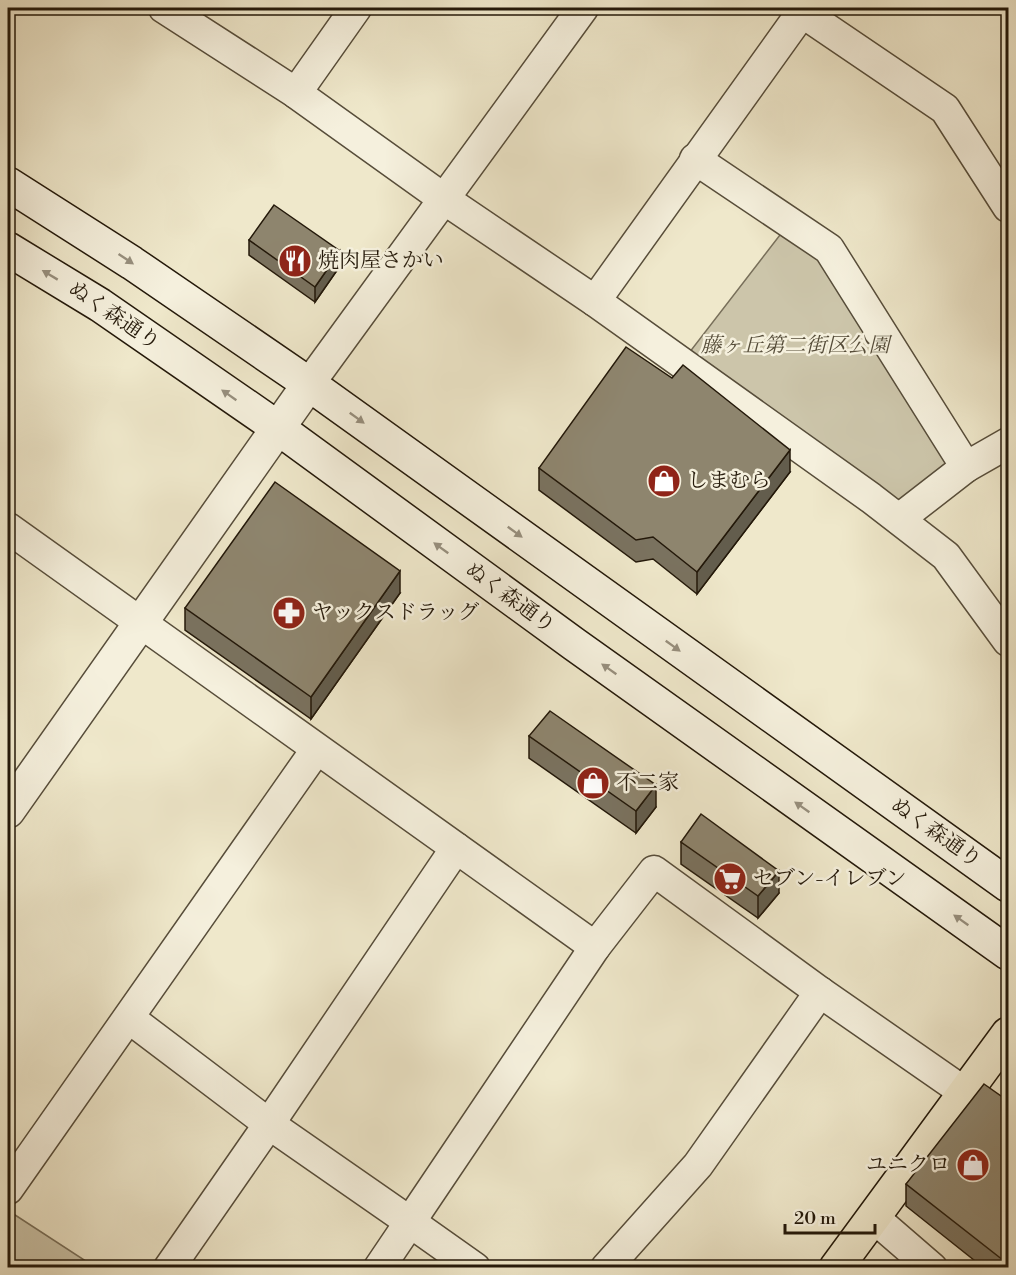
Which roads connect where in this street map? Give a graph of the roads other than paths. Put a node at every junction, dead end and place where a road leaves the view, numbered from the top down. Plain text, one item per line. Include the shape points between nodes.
1 (164, 8) edge
2 (356, 8) edge
3 (583, 8) edge
4 (803, 10) edge
5 (296, 93) junction
6 (695, 159) junction
7 (8, 184) edge
8 (444, 200) junction
9 (1008, 207) edge
10 (8, 249) edge
11 (595, 301) junction
12 (309, 384) junction
13 (278, 428) junction
14 (1008, 443) edge
15 (966, 467) junction
16 (898, 519) junction
17 (12, 540) edge
18 (140, 623) junction
19 (1008, 641) edge
20 (316, 750) junction
21 (8, 810) edge
22 (456, 848) junction
23 (1008, 885) edge
24 (595, 947) junction
25 (1008, 954) edge
26 (820, 992) junction
27 (129, 1018) junction
28 (1008, 1034) edge
29 (964, 1092) junction
30 (269, 1124) junction
31 (8, 1189) edge
32 (873, 1218) junction
33 (410, 1222) junction
34 (169, 1268) edge
35 (379, 1268) edge
36 (475, 1268) edge
37 (606, 1268) edge
38 (836, 1268) edge
39 (932, 1268) edge

1 - 5 street
2 - 5 street
3 - 8 street
4 - 6 street
4 - 9 street via 945,109
5 - 8 street
6 - 11 street
6 - 15 street via 829,249
7 -> 12 main road, ぬく森通り
8 - 11 street
8 - 12 street
13 -> 10 main road, ぬく森通り via 100,305
11 - 16 street
12 - 13 main road
12 -> 23 main road, ぬく森通り
13 - 18 main road
25 -> 13 main road, ぬく森通り
14 - 15 street
15 - 16 street
16 - 19 street via 946,556
17 - 18 street
18 - 20 street
18 - 21 main road
20 - 22 street
20 - 27 street
22 - 24 street
22 - 30 street
24 - 26 street via 654,872
24 - 33 street
26 - 29 street
26 - 37 street via 699,1165
27 - 30 street
27 - 31 street
28 - 29 main road
29 - 32 main road
30 - 33 street
30 - 34 street
32 - 38 main road
32 - 39 street
33 - 35 street
33 - 36 street

